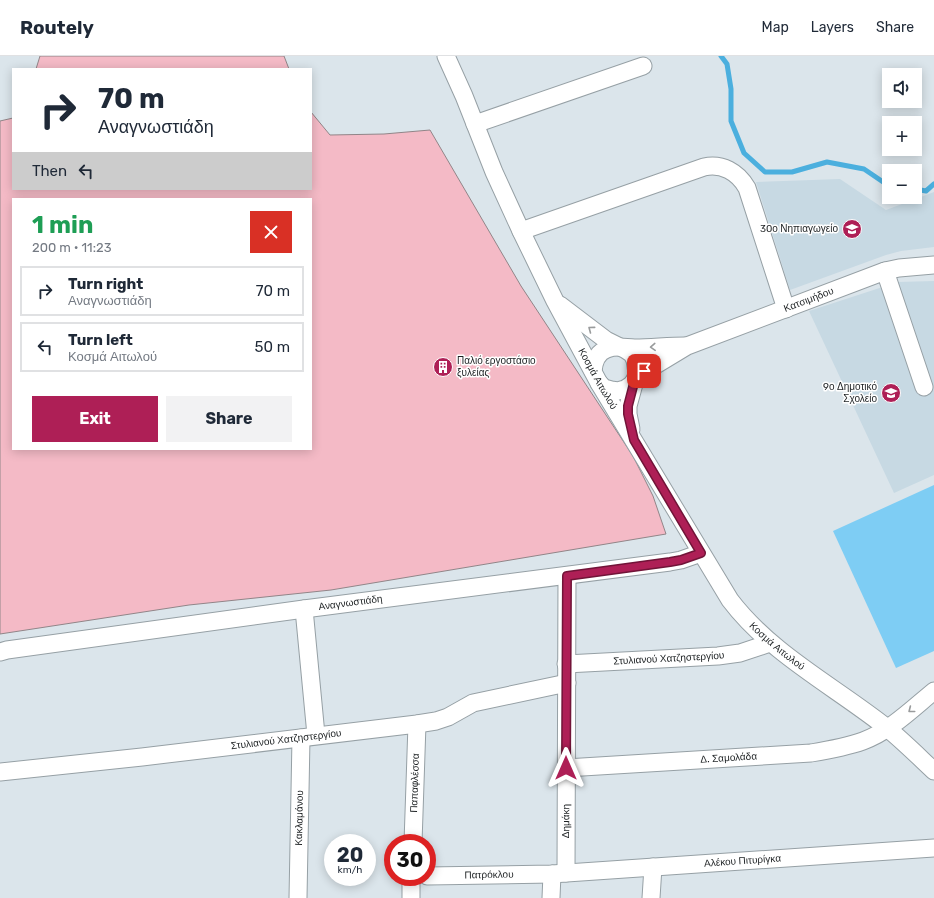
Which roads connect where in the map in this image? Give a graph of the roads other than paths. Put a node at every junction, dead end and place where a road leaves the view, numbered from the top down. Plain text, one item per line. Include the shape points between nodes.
1 (446, 56) edge
2 (643, 66) dead end
3 (475, 124) junction
4 (521, 231) junction
5 (934, 264) edge
6 (885, 271) junction
7 (555, 302) junction
8 (786, 309) junction
9 (687, 346) junction
10 (620, 347) junction
11 (596, 377) junction
12 (635, 379) junction
13 (924, 387) dead end
14 (634, 440) junction
15 (701, 553) junction
16 (567, 576) junction
17 (304, 609) junction
18 (770, 643) junction
19 (0, 652) edge
20 (566, 664) junction
21 (567, 683) junction
22 (934, 691) edge
23 (417, 724) junction
24 (887, 728) junction
25 (309, 737) junction
26 (566, 768) junction
27 (934, 770) edge
28 (0, 772) edge
29 (413, 834) edge
30 (934, 848) edge
31 (653, 867) junction
32 (559, 874) junction
33 (436, 876) edge
34 (411, 886) edge
35 (298, 898) edge
36 (411, 898) edge
37 (551, 898) edge
38 (652, 898) edge

1 - 3 street, Κοσμά Αιτωλού
2 - 3 street
3 - 4 street, Κοσμά Αιτωλού
4 - 7 street, Κοσμά Αιτωλού
4 - 8 street via 704,167 723,167 739,177 747,188
5 - 6 street, Κατσιμήδου
6 - 8 street, Κατσιμήδου
6 - 13 street
10 -> 7 street via 606,340
7 - 11 street, Κοσμά Αιτωλού
8 - 9 street, Κατσιμήδου
9 -> 10 street
9 - 12 street
10 - 11 street via 601,352 597,357
10 - 12 street via 632,354 635,360
11 - 12 street via 604,388 618,391 630,385
11 - 14 street, Κοσμά Αιτωλού
12 - 14 street via 628,406
14 - 15 street, Κοσμά Αιτωλού
15 - 16 street, Αναγνωστιάδη via 670,562
15 - 18 street, Κοσμά Αιτωλού via 743,618
16 - 17 street, Αναγνωστιάδη
16 - 20 street, Δημάκη
17 - 19 street, Αναγνωστιάδη
17 - 25 street, Κακλαμάνου
18 - 20 street, Στυλιανού Χατζηστεργίου via 740,653 718,656
18 - 24 street, Κοσμά Αιτωλού
20 - 21 street, Δημάκη
21 - 23 street, Στυλιανού Χατζηστεργίου via 472,703 448,717
21 - 26 street, Δημάκη
22 -> 24 street, Δ. Σαμολάδα
23 - 25 street, Στυλιανού Χατζηστεργίου
23 - 29 street, Παπαφλέσσα
24 - 26 street, Δ. Σαμολάδα via 846,747 811,753
24 - 27 street, Κοσμά Αιτωλού
25 - 28 street, Στυλιανού Χατζηστεργίου
25 - 35 street, Κακλαμάνου
26 - 32 street, Δημάκη
30 - 31 street, Αλέκου Πιτυρίγκα
31 - 32 street, Αλέκου Πιτυρίγκα
31 - 38 street
32 - 33 street, Πατρόκλου
32 - 37 street, Δημάκη
34 - 36 street

